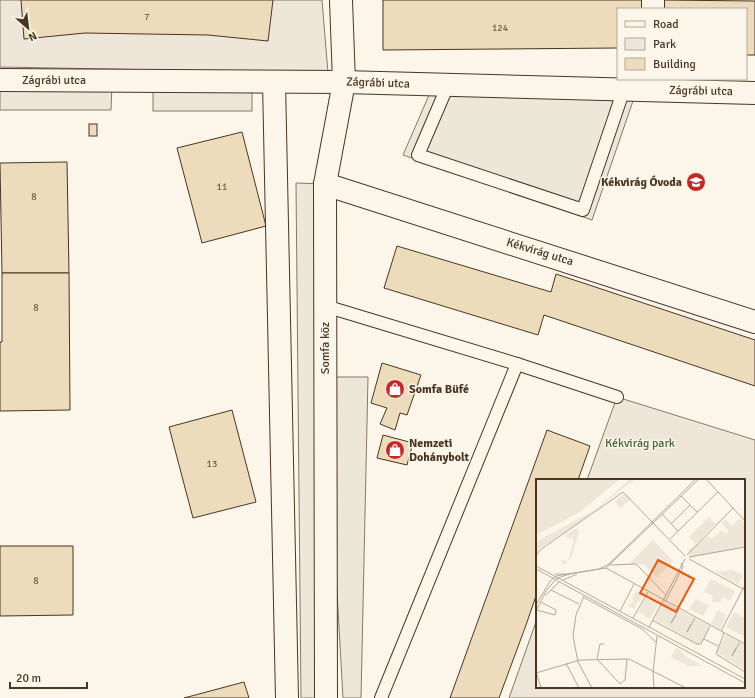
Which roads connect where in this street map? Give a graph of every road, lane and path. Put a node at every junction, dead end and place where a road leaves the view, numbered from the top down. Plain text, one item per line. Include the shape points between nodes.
1 (341, 0) edge
2 (0, 80) edge
3 (274, 82) junction
4 (344, 82) junction
5 (448, 85) junction
6 (653, 85) edge
7 (624, 89) junction
8 (755, 93) edge
9 (325, 184) junction
10 (325, 306) junction
11 (755, 322) edge
12 (517, 364) junction
13 (616, 397) dead end
14 (287, 698) edge
15 (326, 698) edge
16 (382, 698) edge

1 - 4 street, Somfa köz
2 - 3 street, Zágrábi utca
3 - 4 street, Zágrábi utca
3 - 14 street
4 - 5 street, Zágrábi utca
4 - 9 street, Somfa köz
5 - 7 street, Zágrábi utca
5 - 7 lane via 418,155 583,210
6 - 7 street, Zágrábi utca
6 - 8 street, Zágrábi utca
9 - 10 street, Somfa köz
9 - 11 street, Kékvirág utca
10 - 12 lane
10 - 15 street, Somfa köz
12 - 13 lane
12 - 16 lane

